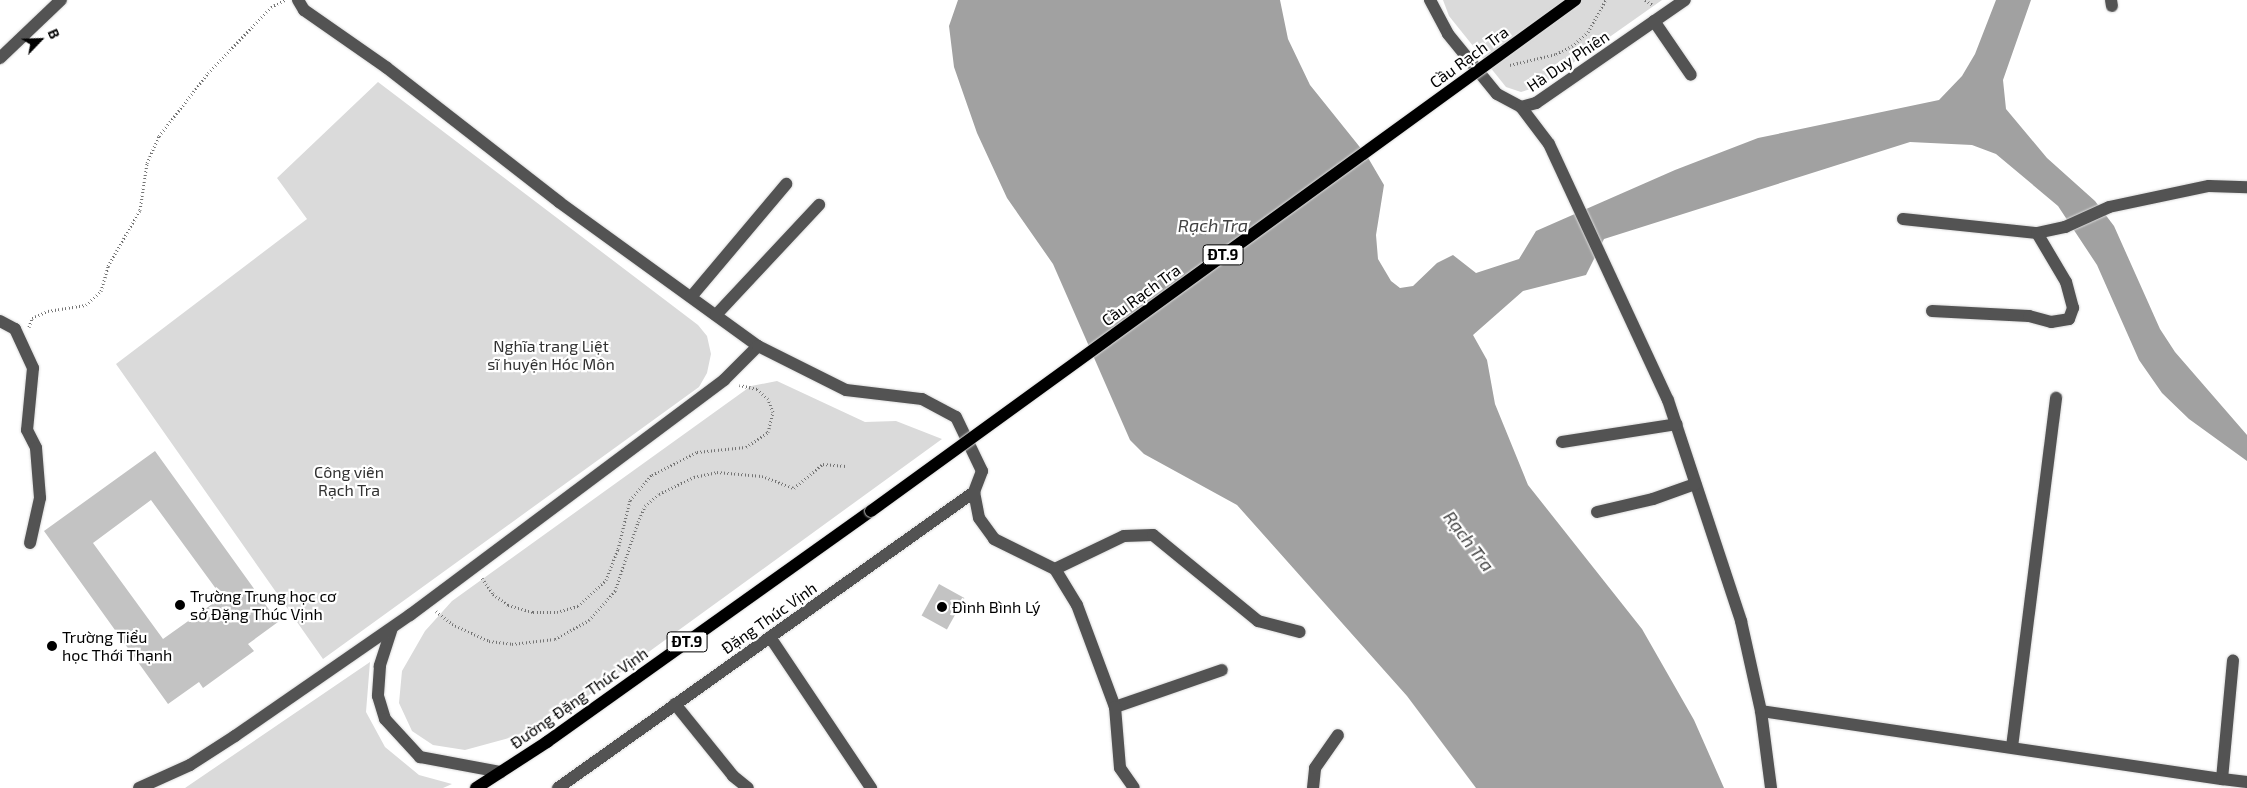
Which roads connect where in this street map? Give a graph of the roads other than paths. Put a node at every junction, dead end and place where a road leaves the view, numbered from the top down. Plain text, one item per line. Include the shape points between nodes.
1 (61, 0) edge
2 (298, 0) edge
3 (1430, 0) edge
4 (1575, 0) edge
5 (1685, 0) edge
6 (1654, 21) junction
7 (0, 58) edge
8 (1691, 75) dead end
9 (1522, 107) junction
10 (786, 184) dead end
11 (2247, 187) edge
12 (819, 206) dead end
13 (1903, 219) dead end
14 (2037, 233) junction
15 (691, 297) junction
16 (1932, 311) dead end
17 (716, 315) junction
18 (0, 321) edge
19 (758, 346) junction
20 (2056, 398) dead end
21 (1677, 424) junction
22 (1562, 442) dead end
23 (1696, 484) junction
24 (974, 492) junction
25 (871, 511) joint
26 (1597, 512) dead end
27 (30, 542) dead end
28 (1055, 570) junction
29 (392, 628) junction
30 (1300, 632) dead end
31 (770, 637) junction
32 (2233, 660) dead end
33 (1222, 670) dead end
34 (675, 704) junction
35 (1115, 707) junction
36 (1761, 711) junction
37 (1338, 735) dead end
38 (2012, 747) junction
39 (501, 772) junction
40 (2222, 779) junction
41 (2247, 782) edge
42 (140, 788) edge
43 (476, 788) edge
44 (558, 788) edge
45 (748, 788) edge
46 (870, 788) edge
47 (1134, 788) edge
48 (1313, 788) edge
49 (1771, 788) edge

1 - 7 street
2 - 15 street via 304,10
3 - 9 street, Hà Duy Phiên via 1448,34 1497,94
4 - 25 main road, Cầu Rạch Tra / ĐT.9, bridge
5 - 6 street, Hà Duy Phiên
6 - 8 street
6 - 9 street, Hà Duy Phiên via 1536,103
9 - 21 street via 1550,144
10 - 15 street
11 - 14 street via 2209,186 2109,207 2064,227
12 - 17 street
13 - 14 street
14 - 16 street via 2066,282 2073,308 2069,319 2051,322 2029,316
15 - 17 street
17 - 19 street
18 - 27 street via 15,329 27,348 33,368 27,430 36,448 40,498
19 - 24 street via 846,390 922,399 945,409 956,417 982,471
19 - 29 street via 724,380
20 - 38 street
21 - 22 street
21 - 23 street
23 - 26 street via 1653,500
23 - 36 street via 1741,621
24 - 28 street via 979,518 994,539
24 - 31 street, Đặng Thúc Vịnh
25 - 39 main road, Đường Đặng Thúc Vịnh / ĐT.9
28 - 30 street via 1124,536 1153,536 1258,621
28 - 35 street via 1077,605
29 - 39 street via 380,666 378,696 385,719 420,757
29 - 42 street via 190,765
31 - 34 street, Đặng Thúc Vịnh
31 - 46 street
32 - 40 street
33 - 35 street
34 - 44 street, Đặng Thúc Vịnh
34 - 45 street via 733,776
35 - 47 street via 1120,768
36 - 38 street
36 - 49 street
37 - 48 street via 1315,768
38 - 40 street
39 - 43 main road, Đường Đặng Thúc Vịnh / ĐT.9
40 - 41 street

